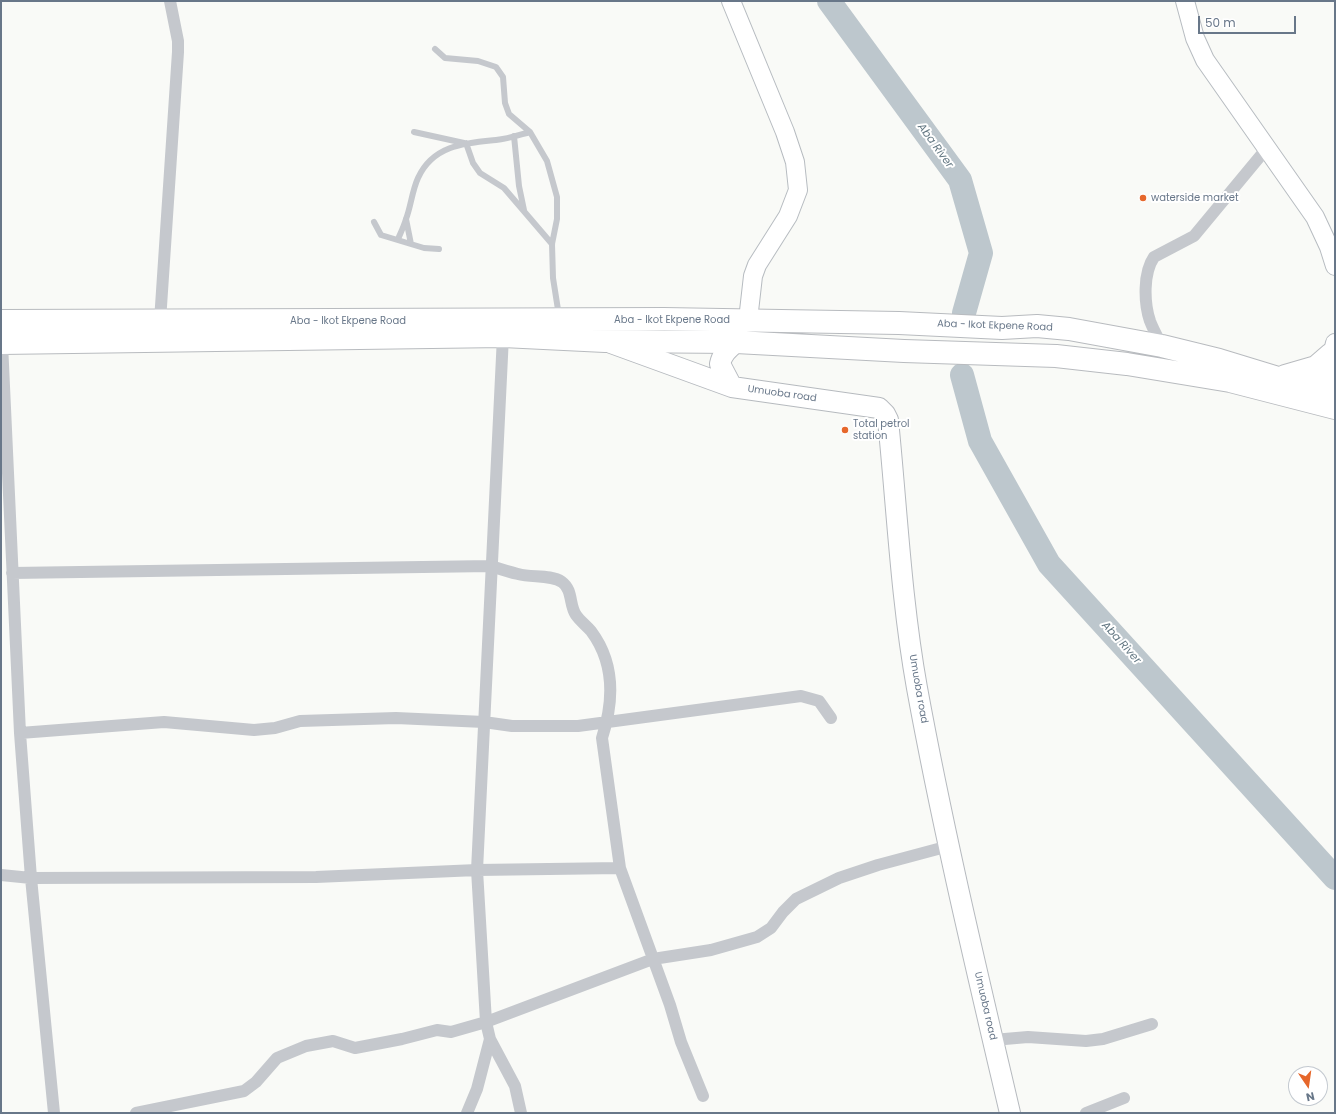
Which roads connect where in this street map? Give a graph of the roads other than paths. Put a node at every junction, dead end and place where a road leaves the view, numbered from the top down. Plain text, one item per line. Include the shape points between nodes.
1 (170, 1) edge
2 (731, 1) edge
3 (1185, 1) edge
4 (435, 49) dead end
5 (414, 132) dead end
6 (530, 132) junction
7 (514, 136) junction
8 (466, 143) junction
9 (1267, 148) junction
10 (524, 210) junction
11 (406, 219) junction
12 (374, 222) dead end
13 (398, 239) junction
14 (411, 244) junction
15 (552, 244) junction
16 (439, 249) dead end
17 (1335, 266) edge
18 (560, 320) junction
19 (748, 320) junction
20 (1, 321) edge
21 (160, 321) junction
22 (503, 336) junction
23 (605, 341) junction
24 (736, 342) junction
25 (2, 343) edge
26 (1162, 346) junction
27 (1333, 349) edge
28 (1278, 378) junction
29 (732, 387) junction
30 (1331, 396) edge
31 (491, 566) junction
32 (12, 573) junction
33 (831, 718) dead end
34 (484, 722) junction
35 (607, 723) junction
36 (20, 733) junction
37 (949, 846) junction
38 (620, 868) junction
39 (477, 870) junction
40 (1, 875) edge
41 (31, 878) junction
42 (653, 959) junction
43 (486, 1022) junction
44 (1152, 1024) dead end
45 (490, 1039) junction
46 (993, 1040) junction
47 (703, 1096) dead end
48 (1124, 1098) dead end
49 (54, 1113) edge
50 (136, 1113) edge
51 (467, 1113) edge
52 (521, 1113) edge
53 (1010, 1113) edge
54 (1086, 1113) edge

1 - 21 street via 178,52
2 - 19 street via 785,132 795,162 798,190 788,216 756,265
3 - 9 street via 1195,38 1205,60
4 - 6 lane via 445,58 478,61 496,67 503,77 505,103 509,114
5 - 8 lane
6 - 7 lane
6 - 15 lane via 547,161 557,197 557,219
7 - 8 lane
7 - 10 lane
8 - 10 lane via 473,163 480,173 504,188
8 - 11 lane via 435,155 424,166 417,179
9 - 17 street via 1315,217
9 - 26 street via 1194,236 1154,257 1150,263 1146,288 1148,311
10 - 15 lane
11 - 13 lane
11 - 14 lane
12 - 13 lane via 381,235
13 - 14 lane
14 - 16 lane
15 - 18 lane
18 - 19 highway, Aba - Ikot Ekpene Road
18 - 21 highway, Aba - Ikot Ekpene Road
19 - 26 highway, Aba - Ikot Ekpene Road via 1002,328 1037,326 1069,329
20 - 21 highway, Aba - Ikot Ekpene Road
22 - 23 highway, Aba - Ikot Ekpene Road
22 - 25 highway, Aba - Ikot Ekpene Road
22 - 31 street
23 - 24 highway, Aba - Ikot Ekpene Road
23 - 29 main road, Umuoba road
24 - 29 main road via 722,357 720,364
24 - 30 highway, Aba - Ikot Ekpene Road via 1056,356 1127,364
25 - 32 street
26 - 28 highway, Aba - Ikot Ekpene Road
27 - 28 highway via 1316,368
27 - 30 street
28 - 30 highway, Aba - Ikot Ekpene Road
29 - 37 main road, Umuoba road via 879,408 888,420 897,528 916,686
31 - 32 street
31 - 34 street
31 - 35 street via 518,574 555,578 570,591 576,614 591,630 610,670
32 - 36 street
33 - 35 street via 819,701 801,696
34 - 35 street via 512,726 578,726
34 - 36 street via 396,718 307,721 254,730 164,722
34 - 39 street
35 - 38 street via 602,738
36 - 41 street
37 - 42 street via 839,878 796,899 771,928 757,937 711,950
37 - 46 main road, Umuoba road
38 - 39 street
38 - 42 street
39 - 41 street via 316,877
39 - 43 street
40 - 41 street
41 - 49 street
42 - 43 street
42 - 47 street via 681,1042
43 - 45 street
43 - 50 street via 451,1032 437,1030 355,1048 332,1041 306,1046 277,1058 256,1082 244,1091
44 - 46 street via 1103,1039 1086,1041 1028,1038
45 - 51 street via 477,1088
45 - 52 street via 515,1086
46 - 53 main road, Umuoba road
48 - 54 street

